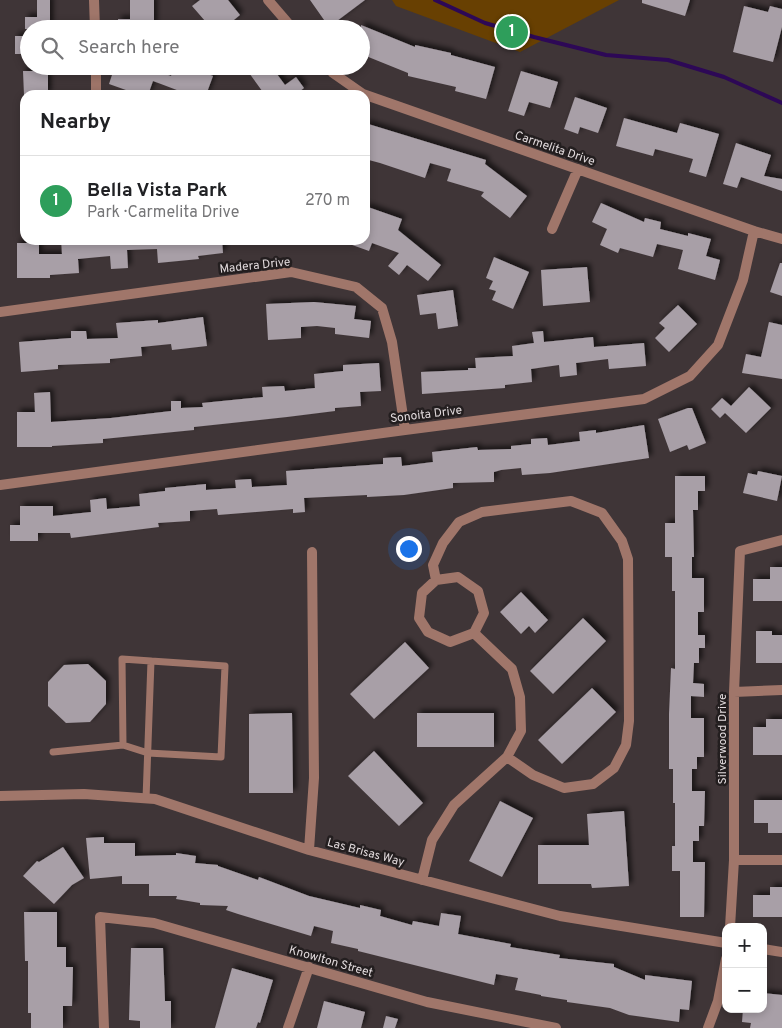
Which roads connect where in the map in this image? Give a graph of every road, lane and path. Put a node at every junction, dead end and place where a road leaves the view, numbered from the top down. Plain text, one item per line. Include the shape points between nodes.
1 (94, 0) edge
2 (268, 0) edge
3 (94, 20) edge
4 (285, 20) edge
5 (96, 75) edge
6 (336, 75) edge
7 (96, 90) edge
8 (357, 90) edge
9 (370, 96) edge
10 (578, 169) junction
11 (552, 229) dead end
12 (754, 231) junction
13 (782, 239) edge
14 (0, 312) edge
15 (405, 430) junction
16 (0, 485) edge
17 (782, 540) edge
18 (312, 552) dead end
19 (436, 580) junction
20 (474, 633) junction
21 (151, 661) junction
22 (782, 690) edge
23 (734, 692) junction
24 (123, 745) junction
25 (53, 752) dead end
26 (148, 753) junction
27 (507, 757) junction
28 (0, 796) edge
29 (146, 799) junction
30 (309, 850) junction
31 (734, 860) junction
32 (782, 860) edge
33 (422, 880) junction
34 (730, 923) edge
35 (722, 942) edge
36 (767, 950) edge
37 (782, 952) edge
38 (309, 967) junction
39 (724, 968) edge
40 (104, 1028) edge
41 (288, 1028) edge
42 (556, 1028) edge
43 (708, 1028) edge

1 - 3 street
2 - 4 street
5 - 7 street
6 - 8 street, Carmelita Drive
9 - 10 street, Carmelita Drive
10 - 11 street
10 - 12 street, Carmelita Drive
12 - 13 street, Carmelita Drive
12 - 15 street, Sonoita Drive via 743,280 718,345 690,376 644,399
14 - 15 street, Madera Drive via 291,272 356,287 382,308 392,342
15 - 16 street, Sonoita Drive
17 - 23 street, Silverwood Drive via 740,551
18 - 30 street via 314,778
19 - 20 street via 458,577 478,591 484,613
19 - 20 street via 422,593 419,618 428,632 450,642
19 - 27 street via 433,565 443,543 459,522 482,512 571,501 602,513 622,541 628,558 629,721 626,745 614,768 593,784 564,788 533,775
20 - 27 street via 512,669 520,696 522,731
21 - 24 lane via 122,659
21 - 26 lane
21 - 26 lane via 225,666 221,757
22 - 23 street
23 - 31 street, Silverwood Drive
24 - 25 lane
24 - 26 lane
26 - 29 lane
27 - 33 street via 454,805 432,840
28 - 29 street, Las Brisas Way via 84,794
29 - 30 street, Las Brisas Way via 155,799
30 - 33 street, Las Brisas Way
31 - 32 street
31 - 34 street, Silverwood Drive
33 - 35 street, Las Brisas Way via 560,916
36 - 37 street
38 - 40 street, Knowlton Street via 154,923 100,917
38 - 41 street
38 - 42 street, Knowlton Street via 427,1002
39 - 43 street via 718,1001

